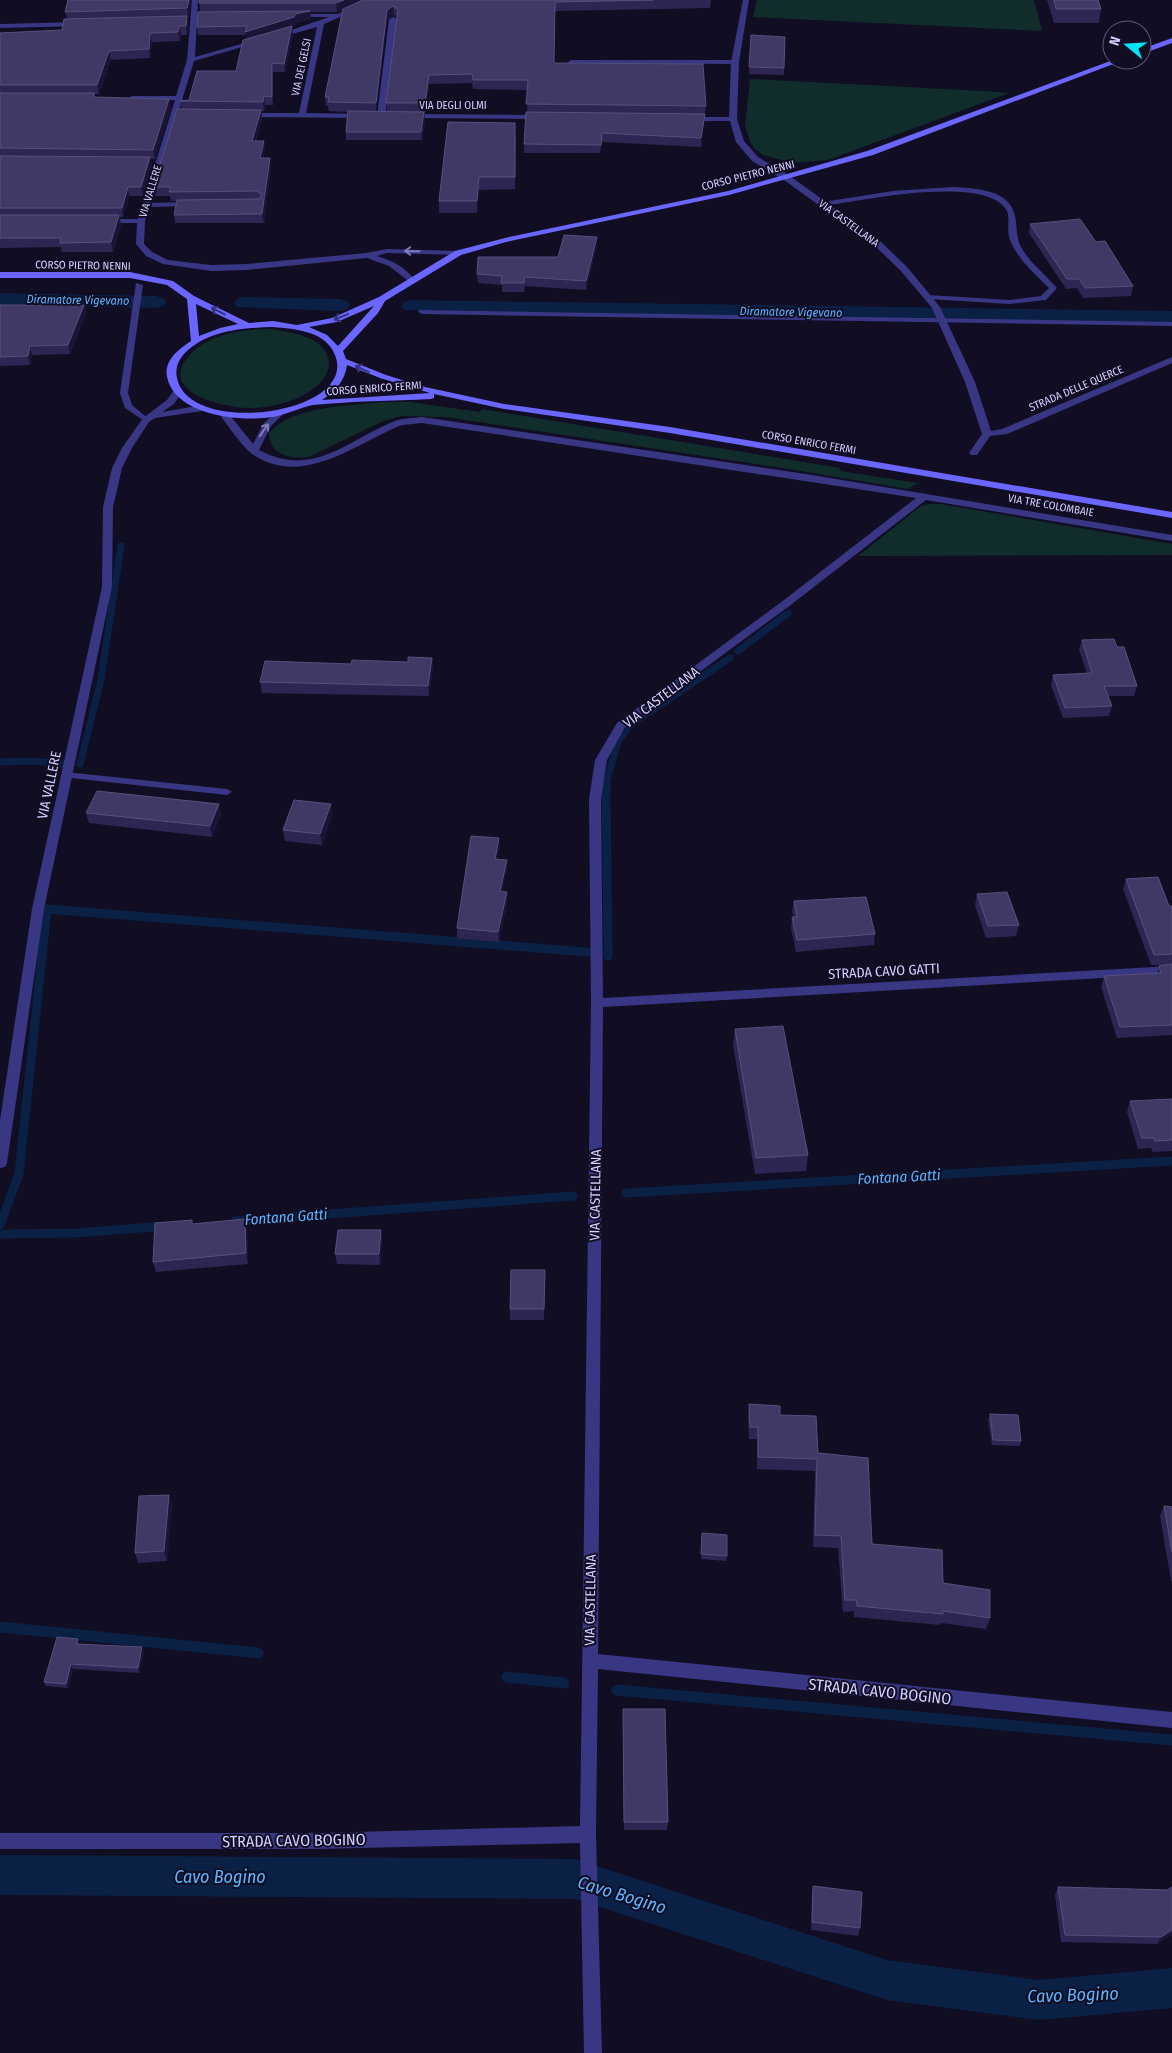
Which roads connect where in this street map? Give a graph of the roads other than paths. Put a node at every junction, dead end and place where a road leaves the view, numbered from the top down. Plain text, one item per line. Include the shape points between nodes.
1 (195, 0) edge
2 (377, 0) edge
3 (746, 0) edge
4 (282, 15) edge
5 (341, 15) junction
6 (204, 16) edge
7 (194, 18) junction
8 (393, 19) edge
9 (184, 21) edge
10 (322, 23) junction
11 (87, 24) edge
12 (0, 26) edge
13 (1172, 40) edge
14 (1152, 48) edge
15 (191, 60) junction
16 (571, 62) edge
17 (735, 62) junction
18 (1102, 67) edge
19 (119, 98) edge
20 (179, 98) junction
21 (174, 114) junction
22 (184, 114) edge
23 (233, 115) edge
24 (302, 115) junction
25 (381, 116) junction
26 (390, 116) edge
27 (400, 116) edge
28 (547, 118) edge
29 (684, 119) edge
30 (733, 119) junction
31 (149, 163) edge
32 (159, 163) junction
33 (787, 178) junction
34 (201, 204) edge
35 (823, 204) junction
36 (146, 205) junction
37 (94, 221) edge
38 (140, 221) junction
39 (458, 253) junction
40 (366, 256) junction
41 (0, 275) edge
42 (411, 280) junction
43 (138, 290) dead end
44 (928, 297) junction
45 (191, 298) junction
46 (382, 299) junction
47 (422, 312) dead end
48 (942, 321) junction
49 (1172, 324) edge
50 (246, 325) junction
51 (298, 327) junction
52 (195, 341) junction
53 (339, 350) junction
54 (1172, 360) edge
55 (344, 361) junction
56 (177, 392) junction
57 (441, 395) junction
58 (309, 404) junction
59 (202, 408) junction
60 (280, 412) junction
61 (225, 415) junction
62 (146, 420) junction
63 (987, 434) junction
64 (254, 451) junction
65 (974, 453) dead end
66 (926, 496) junction
67 (1172, 515) edge
68 (1172, 538) edge
69 (66, 775) junction
70 (227, 792) dead end
71 (1172, 970) edge
72 (597, 1003) junction
73 (6, 1098) edge
74 (0, 1163) edge
75 (589, 1661) junction
76 (1172, 1720) edge
77 (588, 1834) junction
78 (0, 1841) edge
79 (593, 2053) edge

1 - 7 street, VIA VALLERE
2 - 5 street
3 - 17 street, VIA CASTELLANA
4 - 5 street
5 - 10 street
6 - 7 street
7 - 9 street
7 - 15 street, VIA VALLERE
8 - 25 street
10 - 15 street
10 - 24 street, VIA DEI GELSI
11 - 12 street
13 - 14 main road
15 - 20 street, VIA VALLERE
16 - 17 lane
17 - 30 street, VIA CASTELLANA
18 - 33 main road, CORSO PIETRO NENNI via 870,154
19 - 20 street
20 - 21 street, VIA VALLERE
21 - 22 street
21 - 32 street, VIA VALLERE
23 - 24 street
24 - 25 street
25 - 26 street
27 - 28 street, VIA DEGLI OLMI
29 - 30 street
30 - 33 street, VIA CASTELLANA via 740,142 755,159
31 - 32 street
32 - 36 street, VIA VALLERE
33 - 35 street, VIA CASTELLANA
33 - 39 main road, CORSO PIETRO NENNI
34 - 36 lane
35 - 44 street, VIA CASTELLANA via 892,256
35 - 44 lane via 927,189 967,189 983,193 1002,201 1010,211 1017,248 1053,288 1043,298 1010,302
36 - 38 street, VIA VALLERE
37 - 38 street
38 - 40 street, VIA VALLERE via 140,244 149,254 185,266 248,267
39 -> 40 street, VIA VALLERE via 387,251
39 - 42 main road, CORSO PIETRO NENNI
40 - 42 street, VIA VALLERE via 393,263
41 - 45 main road, CORSO PIETRO NENNI via 130,276 170,283
42 - 46 main road, CORSO PIETRO NENNI
43 - 62 lane via 124,393 128,406
44 - 48 street, VIA CASTELLANA
50 -> 45 main road, CORSO PIETRO NENNI
45 - 52 main road
46 -> 51 main road, CORSO PIETRO NENNI via 334,320
46 - 53 main road, CORSO PIETRO NENNI
47 - 48 lane
48 - 49 lane
48 - 63 street, VIA CASTELLANA via 970,382
50 - 51 main road
50 - 52 main road via 218,331
51 - 53 main road via 323,336
52 - 56 main road via 180,353 172,366 170,380
53 - 55 main road
54 - 63 street, STRADA DELLE QUERCE via 1004,432
57 -> 55 main road, CORSO ENRICO FERMI via 379,377
55 - 58 main road via 336,384
56 - 59 main road
56 - 62 street, VIA VALLERE via 171,402
57 - 58 main road, CORSO ENRICO FERMI
57 - 67 main road, CORSO ENRICO FERMI via 671,430
58 - 60 main road
59 - 61 main road
59 - 62 street
60 - 61 main road via 254,416
64 -> 60 street via 267,425
61 - 64 street
62 - 69 street, VIA VALLERE via 117,468 108,507 107,587
63 - 65 street
64 - 66 street, VIA TRE COLOMBAIE via 282,463 303,464 331,457 399,423 422,420
66 - 68 street, VIA TRE COLOMBAIE
66 - 72 street, VIA CASTELLANA via 621,725 601,760 595,799
69 - 70 lane
69 - 73 street, VIA VALLERE via 38,909
71 - 72 street, STRADA CAVO GATTI
72 - 75 street, VIA CASTELLANA
73 - 74 street, VIA VALLERE
75 - 76 street, STRADA CAVO BOGINO
75 - 77 street, VIA CASTELLANA
77 - 78 street, STRADA CAVO BOGINO via 317,1841
77 - 79 street, VIA CASTELLANA

